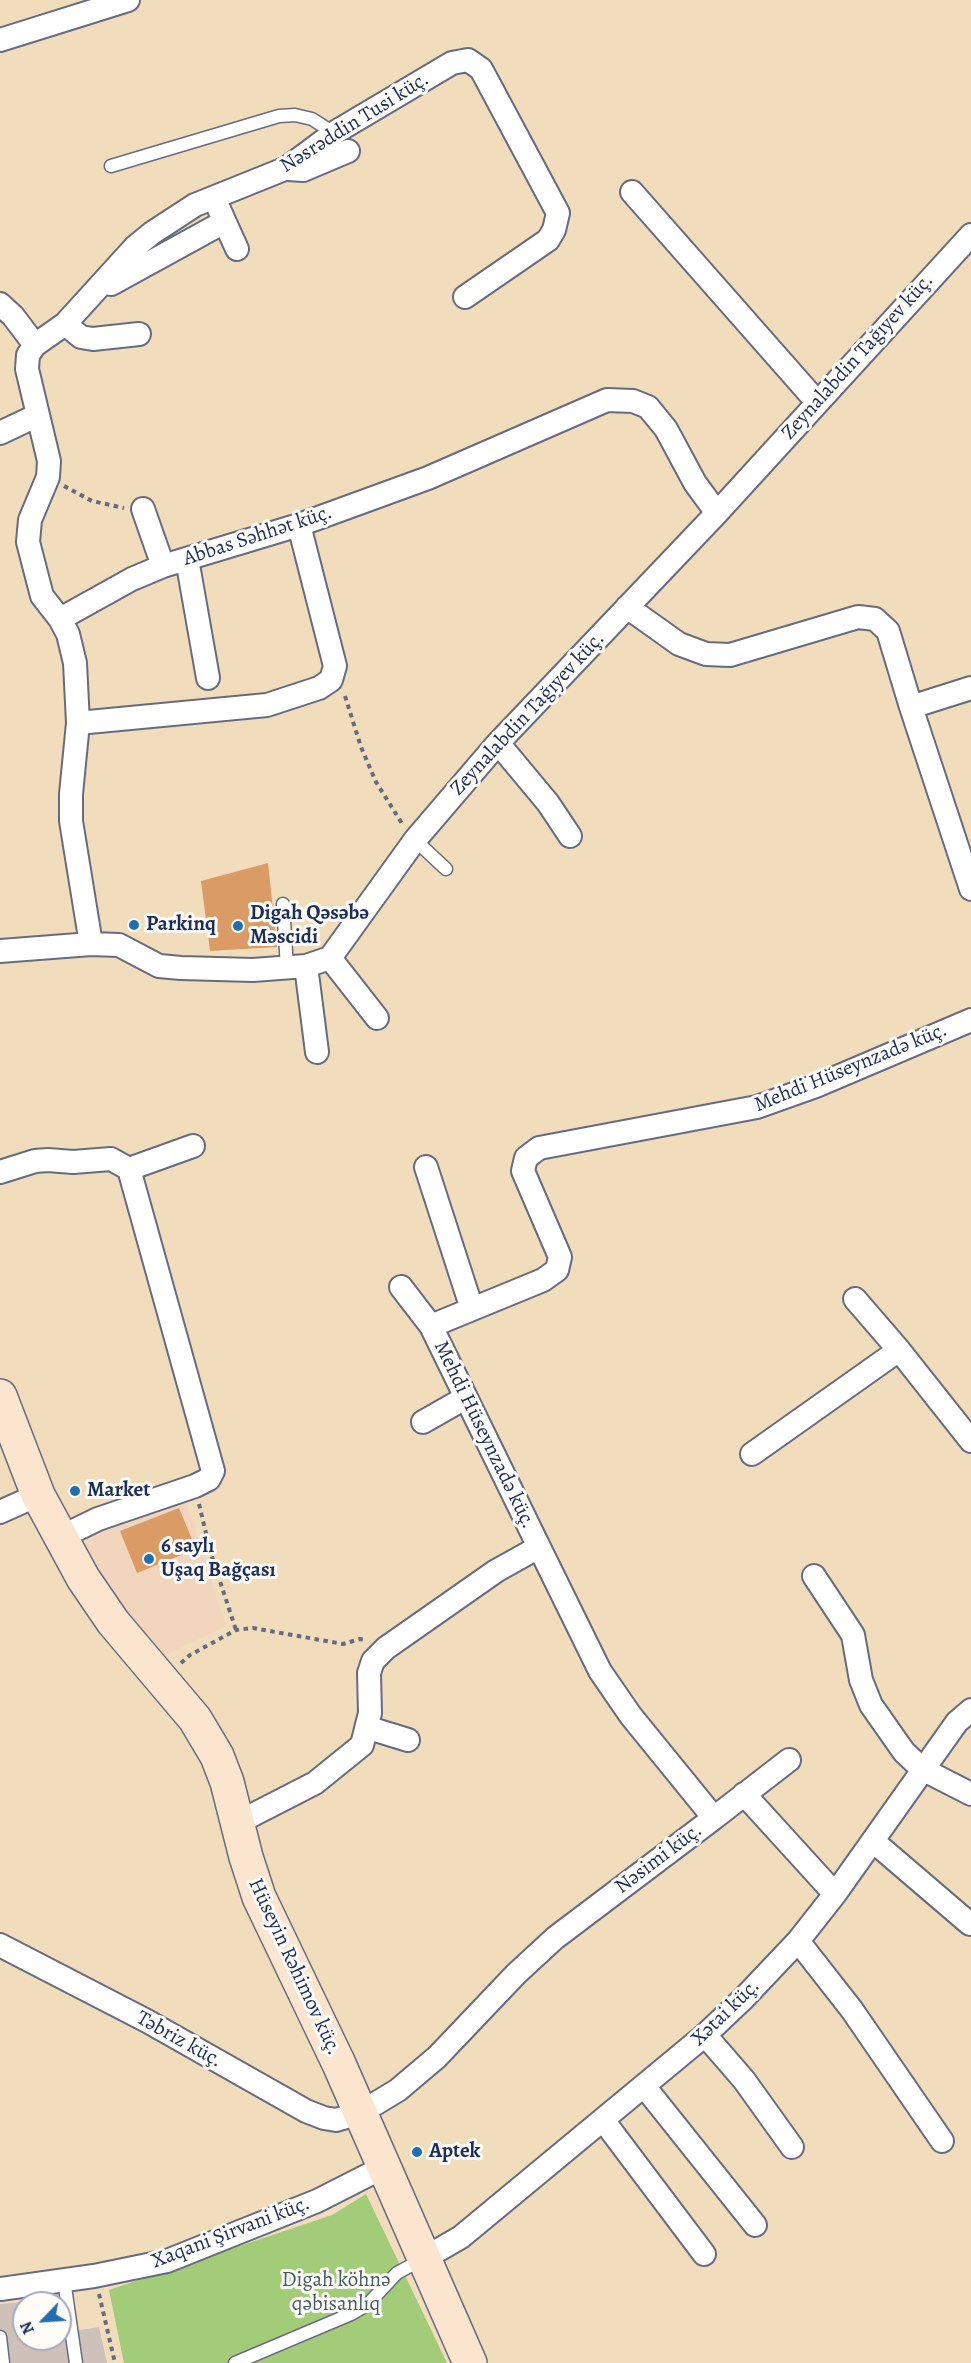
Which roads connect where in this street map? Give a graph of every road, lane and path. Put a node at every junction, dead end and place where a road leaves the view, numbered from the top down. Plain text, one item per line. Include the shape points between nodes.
1 (128, 0) edge
2 (0, 40) edge
3 (334, 133) junction
4 (348, 151) dead end
5 (111, 166) dead end
6 (287, 168) junction
7 (632, 192) dead end
8 (213, 197) junction
9 (224, 222) junction
10 (971, 235) edge
11 (237, 249) dead end
12 (103, 282) junction
13 (465, 297) dead end
14 (0, 304) edge
15 (65, 324) junction
16 (139, 334) dead end
17 (35, 345) junction
18 (817, 402) junction
19 (39, 415) junction
20 (0, 433) edge
21 (48, 477) junction
22 (143, 509) joint
23 (717, 513) junction
24 (299, 525) junction
25 (187, 559) junction
26 (163, 566) junction
27 (627, 607) junction
28 (60, 619) junction
29 (335, 666) junction
30 (208, 678) dead end
31 (971, 688) edge
32 (911, 707) junction
33 (78, 723) junction
34 (498, 743) junction
35 (570, 836) dead end
36 (415, 840) junction
37 (446, 868) dead end
38 (971, 889) edge
39 (283, 904) dead end
40 (91, 944) junction
41 (0, 951) edge
42 (330, 958) junction
43 (296, 967) junction
44 (377, 1018) dead end
45 (971, 1020) edge
46 (316, 1052) dead end
47 (193, 1146) dead end
48 (426, 1167) dead end
49 (129, 1168) junction
50 (0, 1172) edge
51 (401, 1287) dead end
52 (855, 1299) dead end
53 (472, 1309) junction
54 (431, 1326) junction
55 (899, 1350) junction
56 (0, 1396) edge
57 (465, 1398) junction
58 (423, 1422) dead end
59 (971, 1441) edge
60 (752, 1454) dead end
61 (195, 1486) junction
62 (38, 1495) junction
63 (0, 1512) edge
64 (59, 1538) junction
65 (539, 1547) junction
66 (814, 1576) dead end
67 (236, 1630) junction
68 (386, 1648) junction
69 (161, 1681) junction
70 (971, 1710) edge
71 (369, 1728) junction
72 (408, 1740) dead end
73 (789, 1760) dead end
74 (922, 1769) junction
75 (744, 1794) junction
76 (971, 1794) edge
77 (714, 1818) junction
78 (237, 1823) junction
79 (873, 1842) junction
80 (835, 1894) junction
81 (970, 1923) edge
82 (798, 1941) junction
83 (0, 1946) edge
84 (705, 2035) junction
85 (644, 2086) junction
86 (360, 2113) junction
87 (603, 2120) junction
88 (942, 2141) dead end
89 (792, 2147) dead end
90 (384, 2167) junction
91 (755, 2225) dead end
92 (704, 2254) dead end
93 (423, 2259) junction
94 (94, 2276) junction
95 (64, 2280) junction
96 (0, 2289) edge
97 (0, 2337) edge
98 (3, 2363) edge
99 (76, 2363) edge
100 (115, 2363) edge
101 (235, 2363) edge
102 (470, 2363) edge

1 - 2 street
3 - 5 lane via 312,119 279,116
3 - 6 street, Nəsrəddin Tusi küç.
3 - 13 street, Nəsrəddin Tusi küç. via 452,63 468,60 481,69 558,213 548,240
4 - 6 street via 303,170
6 - 8 street, Nəsrəddin Tusi küç.
7 - 18 street
8 - 9 street
8 - 12 street, Nəsrəddin Tusi küç. via 152,233
9 - 11 street
9 - 12 street via 111,284
10 - 18 street, Zeynalabdin Tağıyev küç.
12 - 15 street, Nəsrəddin Tusi küç.
14 - 17 street
15 - 16 street via 81,337 93,339
15 - 17 street, Nəsrəddin Tusi küç.
17 - 19 street via 28,355 27,369
18 - 23 street, Zeynalabdin Tağıyev küç.
19 - 20 street
19 - 21 street via 49,461
21 - 22 path via 92,501
21 - 28 street via 30,520 28,542 42,596
22 - 26 street
23 - 24 street, Abbas Səhhət küç. via 695,483 666,429 648,407 633,401 607,400 428,478
23 - 27 street, Zeynalabdin Tağıyev küç.
24 - 25 street, Abbas Səhhət küç.
24 - 29 street
25 - 26 street, Abbas Səhhət küç.
25 - 30 street
26 - 28 street, Abbas Səhhət küç.
27 - 32 street via 678,644 706,654 730,655 858,616 874,619 888,631
27 - 34 street, Zeynalabdin Tağıyev küç.
28 - 33 street via 75,663
29 - 33 street via 331,680 319,688 267,705
29 - 36 path via 376,782 393,813
31 - 32 street
32 - 38 street
33 - 40 street via 71,821
34 - 35 street
34 - 36 street, Zeynalabdin Tağıyev küç.
36 - 37 lane
36 - 42 street, Zeynalabdin Tağıyev küç.
39 - 43 lane
40 - 41 street
40 - 43 street via 119,945 159,966
42 - 43 street
42 - 44 street
43 - 46 street
45 - 53 street, Mehdi Hüseynzadə küç. via 758,1107 539,1148 526,1158 523,1171 560,1257 557,1270 543,1280
47 - 49 street
48 - 53 street
49 - 50 street via 111,1159 48,1160
49 - 61 street via 210,1453 213,1471 209,1479
51 - 54 street
52 - 55 street
53 - 54 street, Mehdi Hüseynzadə küç.
54 - 57 street, Mehdi Hüseynzadə küç.
55 - 59 street
55 - 60 street
56 - 62 main road, Hüseyin Rəhimov küç.
57 - 58 street
57 - 65 street, Mehdi Hüseynzadə küç.
61 - 64 street via 98,1519
61 - 67 path via 211,1554
62 - 63 street
62 - 64 main road, Hüseyin Rəhimov küç.
64 - 69 main road, Hüseyin Rəhimov küç. via 113,1622
65 - 68 street, Mehdi Hüseynzadə küç. via 496,1571
65 - 77 street, Nəsimi küç. via 600,1671 631,1716
66 - 74 street via 853,1635 861,1680 872,1705 904,1752
67 - 68 path via 253,1628 343,1644 360,1639
67 - 69 path via 190,1655
68 - 71 street, Mehdi Hüseynzadə küç. via 373,1661 369,1673
69 - 78 main road, Hüseyin Rəhimov küç. via 195,1719 217,1756
70 - 74 street, Xətai küç. via 957,1722
71 - 72 street
71 - 78 street via 362,1745 315,1783
73 - 75 street
74 - 76 street
74 - 79 street, Xətai küç.
75 - 77 street
75 - 80 street
77 - 86 street, Nəsimi küç. via 555,1938 437,2057 398,2090
78 - 86 main road, Hüseyin Rəhimov küç. via 263,1907
79 - 80 street, Xətai küç.
79 - 81 street
80 - 82 street, Xətai küç.
82 - 84 street, Xətai küç.
82 - 88 street via 852,2010
83 - 86 street, Təbriz küç. via 147,2021 306,2111 336,2120
84 - 85 street, Xətai küç.
84 - 89 street via 744,2080
85 - 87 street, Xətai küç.
85 - 91 street
86 - 90 main road, Hüseyin Rəhimov küç.
87 - 92 street
87 - 93 street, Xətai küç. via 461,2237
90 - 93 main road, Hüseyin Rəhimov küç.
90 - 94 street, Xaqani Şirvani küç. via 308,2205 193,2252
93 - 101 lane via 397,2274 368,2304 351,2314
93 - 102 main road, Hüseyin Rəhimov küç.
94 - 95 street, Xaqani Şirvani küç.
94 - 100 path
95 - 96 street, Xaqani Şirvani küç.
95 - 99 lane
97 - 98 lane

